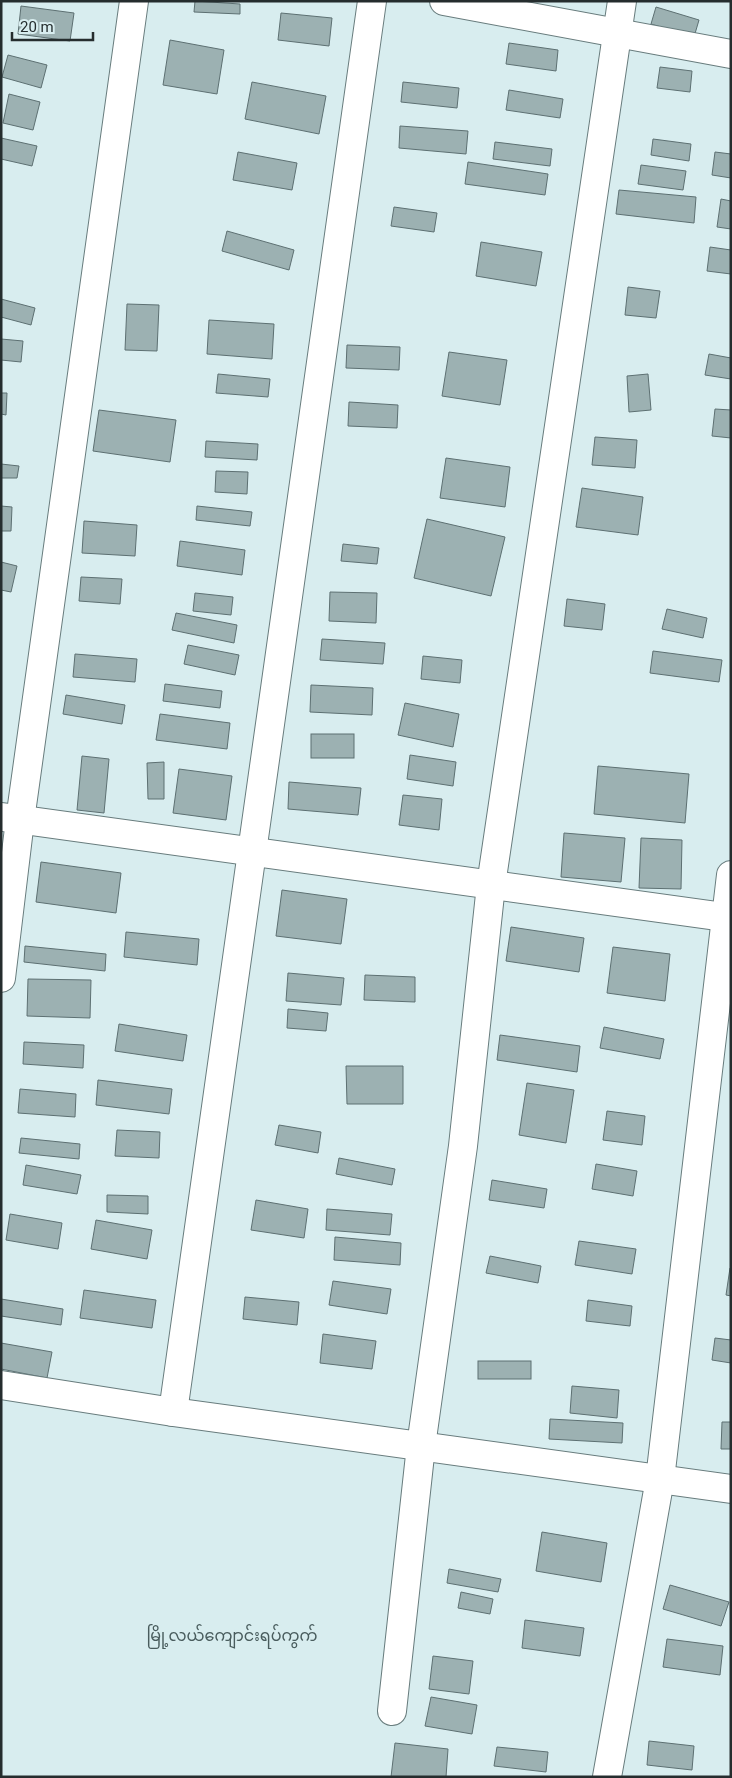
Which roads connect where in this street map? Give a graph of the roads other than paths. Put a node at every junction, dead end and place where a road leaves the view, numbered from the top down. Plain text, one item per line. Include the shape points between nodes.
1 (134, 1) edge
2 (372, 1) edge
3 (444, 1) edge
4 (622, 1) edge
5 (617, 33) junction
6 (731, 54) edge
7 (10, 819) edge
8 (252, 852) junction
9 (731, 875) edge
10 (491, 885) junction
11 (728, 918) edge
12 (1, 978) edge
13 (1, 1385) edge
14 (173, 1412) junction
15 (421, 1446) junction
16 (660, 1479) junction
17 (731, 1489) edge
18 (392, 1710) dead end
19 (607, 1777) edge

1 - 7 street
2 - 8 street
3 - 5 street
4 - 5 street
5 - 6 street
5 - 10 street
7 - 8 street
7 - 12 street
8 - 10 street
8 - 14 street
9 - 11 street
10 - 11 street
10 - 15 street via 463,1146
11 - 16 street
13 - 14 street
14 - 15 street
15 - 16 street
15 - 18 street
16 - 17 street
16 - 19 street

